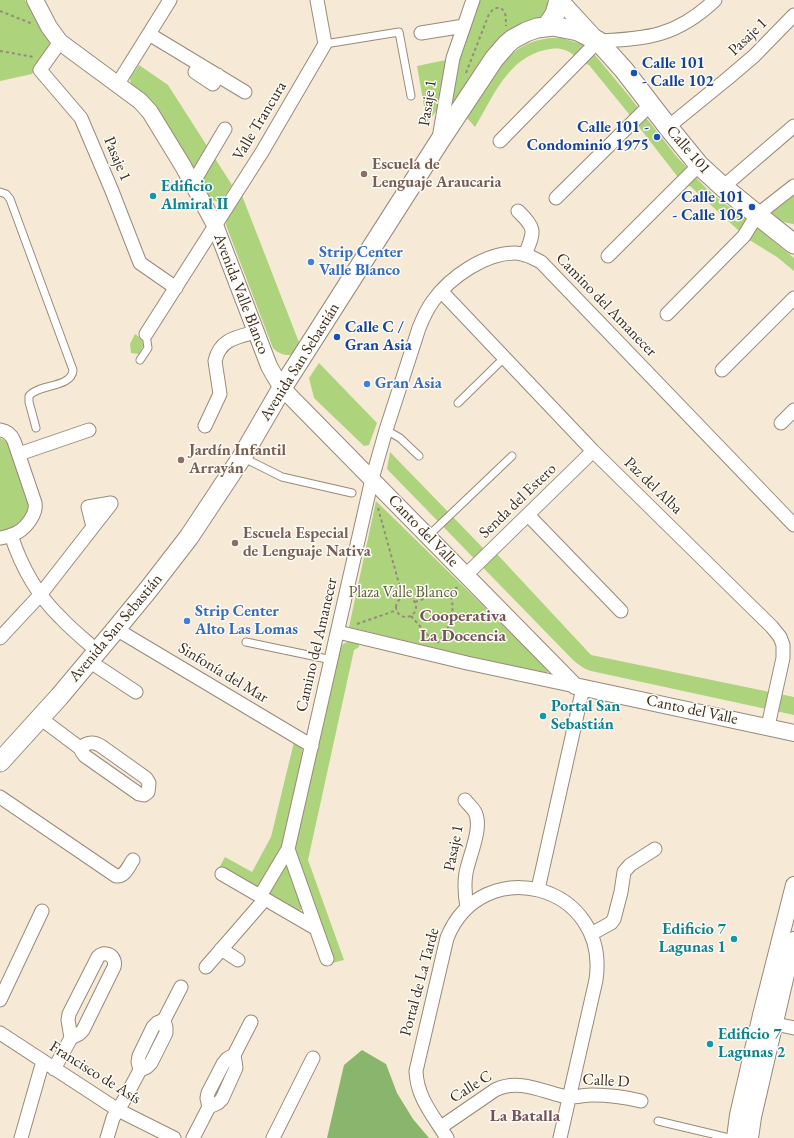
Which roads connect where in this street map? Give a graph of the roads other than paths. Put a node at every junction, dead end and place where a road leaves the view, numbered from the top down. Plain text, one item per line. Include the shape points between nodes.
1 (35, 0) edge
2 (170, 0) edge
3 (317, 0) edge
4 (473, 0) edge
5 (560, 0) edge
6 (715, 0) edge
7 (794, 15) edge
8 (464, 26) junction
9 (547, 26) junction
10 (421, 33) dead end
11 (149, 34) junction
12 (598, 41) junction
13 (60, 42) junction
14 (326, 44) junction
15 (117, 84) junction
16 (245, 92) dead end
17 (411, 96) dead end
18 (651, 104) junction
19 (794, 126) edge
20 (668, 127) junction
21 (225, 129) dead end
22 (500, 141) dead end
23 (439, 142) junction
24 (699, 165) junction
25 (193, 183) junction
26 (794, 186) edge
27 (723, 187) junction
28 (0, 192) edge
29 (556, 198) dead end
30 (518, 211) dead end
31 (757, 215) junction
32 (215, 225) junction
33 (786, 231) edge
34 (794, 244) edge
35 (525, 255) junction
36 (608, 256) dead end
37 (176, 288) junction
38 (441, 291) junction
39 (794, 298) edge
40 (667, 314) dead end
41 (256, 332) junction
42 (146, 334) joint
43 (504, 358) junction
44 (140, 360) dead end
45 (722, 370) dead end
46 (282, 388) junction
47 (458, 403) dead end
48 (794, 410) edge
49 (781, 423) dead end
50 (205, 426) dead end
51 (36, 428) dead end
52 (0, 430) edge
53 (89, 430) dead end
54 (386, 430) junction
55 (593, 451) junction
56 (19, 454) junction
57 (419, 456) dead end
58 (512, 456) dead end
59 (242, 457) junction
60 (372, 479) junction
61 (352, 493) dead end
62 (528, 515) junction
63 (794, 525) edge
64 (93, 527) dead end
65 (428, 536) junction
66 (5, 537) edge
67 (469, 578) junction
68 (40, 595) junction
69 (621, 611) dead end
70 (116, 629) junction
71 (342, 633) junction
72 (0, 638) edge
73 (246, 642) dead end
74 (93, 656) junction
75 (332, 660) junction
76 (579, 687) junction
77 (136, 692) dead end
78 (40, 718) junction
79 (768, 726) junction
80 (794, 733) edge
81 (312, 746) junction
82 (80, 748) junction
83 (0, 762) edge
84 (0, 797) edge
85 (464, 800) dead end
86 (288, 849) junction
87 (654, 849) dead end
88 (133, 860) dead end
89 (222, 874) dead end
90 (794, 885) edge
91 (538, 889) junction
92 (262, 898) junction
93 (468, 907) junction
94 (42, 911) dead end
95 (315, 928) junction
96 (591, 934) junction
97 (794, 940) edge
98 (221, 949) junction
99 (327, 959) dead end
100 (238, 960) dead end
101 (206, 967) dead end
102 (181, 987) dead end
103 (0, 1000) edge
104 (768, 1020) junction
105 (251, 1022) dead end
106 (794, 1028) edge
107 (0, 1034) edge
108 (71, 1038) junction
109 (312, 1058) dead end
110 (43, 1061) junction
111 (54, 1068) junction
112 (569, 1097) junction
113 (641, 1101) dead end
114 (748, 1104) junction
115 (118, 1110) junction
116 (658, 1122) dead end
117 (444, 1133) edge
118 (22, 1138) edge
119 (107, 1138) edge
120 (174, 1138) edge
121 (193, 1138) edge
122 (274, 1138) edge
123 (560, 1138) edge
124 (729, 1138) edge
125 (736, 1138) edge
126 (750, 1138) edge

1 - 13 street, Avenida Valle Blanco
2 - 11 street
3 - 14 street
4 - 8 street, Pasaje 1
5 - 9 main road
5 - 12 street
6 - 12 street via 691,20 670,31 644,38
7 - 20 street, Pasaje 1 via 754,56
8 - 10 street
8 - 23 street, Pasaje 1 via 453,58
9 - 12 main road, Avenida San Sebastián via 568,28
9 - 23 main road, Avenida San Sebastián via 519,35 507,44
11 - 15 street
11 - 16 street via 199,64 194,72 213,84 218,76
12 - 18 main road, Calle 101
12 - 22 street
13 - 15 street, Avenida Valle Blanco
13 - 37 street, Pasaje 1 via 40,70 81,118 140,263
14 - 17 lane via 399,32
14 - 32 street, Valle Trancura
15 - 25 street, Avenida Valle Blanco via 150,112
18 - 20 main road, Calle 101
18 - 29 street
19 - 27 street
20 - 24 main road, Calle 101
21 - 25 street
23 - 46 main road, Avenida San Sebastián
24 - 27 main road, Calle 101
24 - 36 street
25 - 32 street, Avenida Valle Blanco
26 - 31 street
27 - 31 main road, Calle 101
28 - 51 lane via 10,199 73,370 66,381 29,396
30 - 35 street via 533,230
31 - 33 main road, Calle 101
31 - 40 street via 744,236
32 - 37 street, Valle Trancura
32 - 41 street, Avenida Valle Blanco
33 - 34 main road, Calle 101
35 - 38 street, Camino del Amanecer via 507,254 484,260 460,274
35 - 63 street, Camino del Amanecer via 548,268
37 - 42 street, Valle Trancura
38 - 43 street, Paz del Alba
38 - 54 street, Camino del Amanecer via 425,313 419,328
39 - 45 street
41 - 46 street, Avenida Valle Blanco
41 - 50 street via 230,339 216,356 220,394
42 - 44 lane via 148,348
43 - 47 lane
43 - 55 street, Paz del Alba
46 - 59 main road, Avenida San Sebastián
46 - 60 street, Canto del Valle
48 - 49 street
52 - 56 street via 13,437
53 - 56 street
54 - 57 lane via 400,438
54 - 60 street, Camino del Amanecer
55 - 62 street, Senda del Estero
55 - 79 street, Paz del Alba via 780,637 783,658
56 - 66 street via 36,509 24,528
58 - 65 lane
59 - 61 lane via 282,477
59 - 70 main road, Avenida San Sebastián via 189,537
60 - 65 street, Canto del Valle
60 - 71 street, Camino del Amanecer
62 - 67 street, Senda del Estero
62 - 69 street
64 - 68 street
65 - 67 street, Canto del Valle
66 - 68 street
67 - 76 street, Canto del Valle
68 - 72 street
68 - 74 street
70 - 74 main road, Avenida San Sebastián
70 - 81 street, Sinfonía del Mar
71 - 75 street, Camino del Amanecer
71 - 76 street
73 - 75 lane
74 - 77 street
74 - 78 main road, Avenida San Sebastián
75 - 81 street, Camino del Amanecer
76 - 79 street, Canto del Valle
76 - 91 street
78 - 82 street
78 - 83 main road, Avenida San Sebastián
79 - 80 street, Canto del Valle
81 - 86 street, Camino del Amanecer
82 - 82 street via 85,756 139,794 144,795 148,792 149,784 146,778 101,746 88,743
84 - 88 street via 116,876 124,873
85 - 93 street, Pasaje 1 via 475,812 477,824 466,877
86 - 92 street, Camino del Amanecer
86 - 95 street
87 - 96 street via 626,868 614,919
89 - 92 street
90 - 104 street
91 - 93 street, Portal de La Tarde via 498,891
91 - 96 street, Portal de La Tarde via 570,906
92 - 95 street
92 - 98 street, Camino del Amanecer
93 - 117 street, Portal de La Tarde via 455,921 447,938 416,1071 421,1096
94 - 103 street
95 - 99 street
96 - 112 street, Portal de La Tarde via 597,952 597,971
97 - 104 street
98 - 100 street
98 - 101 street, Camino del Amanecer
102 - 115 street via 164,1020 153,1026 139,1056 140,1070
104 - 106 street
104 - 114 street
105 - 121 street via 234,1055 236,1068 222,1099 209,1107
107 - 110 street, Francisco de Asís
108 - 108 street via 84,1030 114,968 115,962 108,954 102,953 98,957 69,1014
108 - 111 street
109 - 122 street
110 - 111 street, Francisco de Asís
110 - 118 street
111 - 115 street, Francisco de Asís
112 - 113 street, Calle D via 605,1095
112 - 117 street, Calle C via 524,1085 506,1086 495,1090
112 - 123 street, Portal de La Tarde
114 - 125 street via 736,1127
114 - 126 street
115 - 119 street
115 - 120 street, Francisco de Asís
116 - 124 lane

